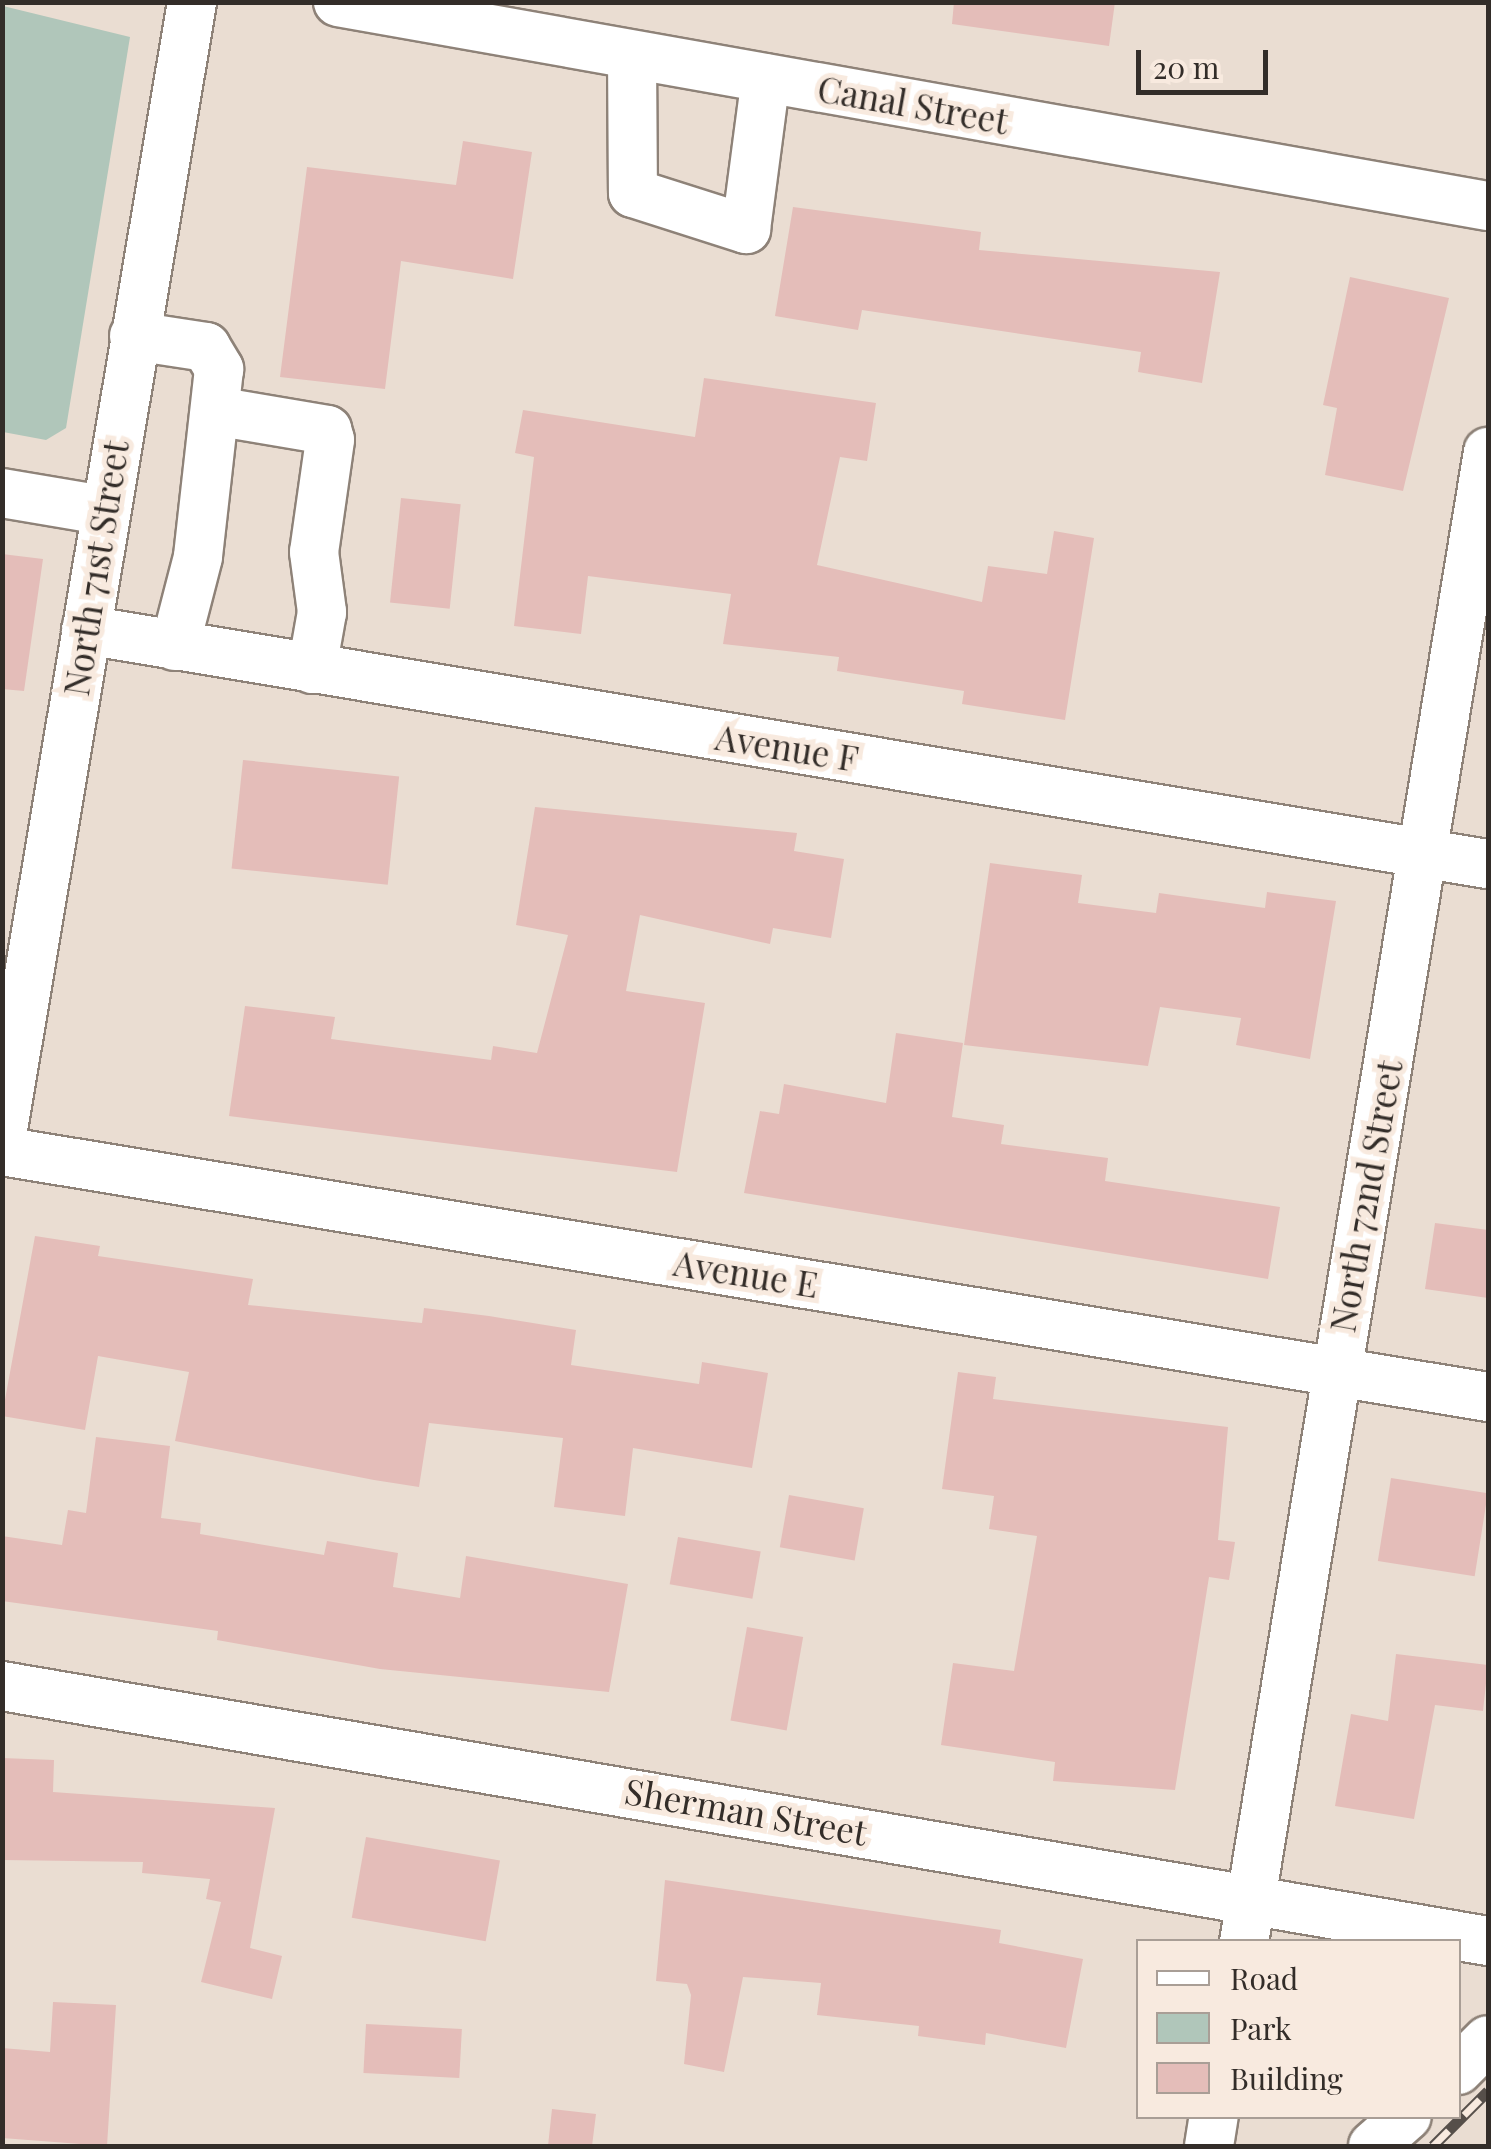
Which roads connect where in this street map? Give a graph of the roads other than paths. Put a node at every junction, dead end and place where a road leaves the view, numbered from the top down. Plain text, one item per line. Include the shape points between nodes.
1 (192, 2) edge
2 (338, 2) edge
3 (632, 54) junction
4 (766, 78) junction
5 (1488, 206) edge
6 (134, 336) junction
7 (221, 412) junction
8 (1488, 452) edge
9 (2, 493) edge
10 (103, 510) junction
11 (86, 630) junction
12 (174, 646) junction
13 (312, 668) junction
14 (1424, 853) junction
15 (1488, 864) edge
16 (10, 1029) edge
17 (2, 1134) edge
18 (2, 1151) edge
19 (1334, 1370) junction
20 (1488, 1397) edge
21 (2, 1686) edge
22 (1248, 1919) edge
23 (1488, 1941) edge
24 (1488, 2040) edge
25 (1461, 2067) edge
26 (1214, 2119) edge
27 (1404, 2119) edge
28 (1209, 2146) edge
29 (1373, 2146) edge

1 - 6 street, North 71st Street
2 - 3 street, Canal Street
3 - 4 street, Canal Street
3 - 4 street via 633,193 746,229
4 - 5 street, Canal Street
6 - 7 street via 206,348 219,369
6 - 10 street, North 71st Street
7 - 12 street
7 - 13 street via 326,430 330,440 314,552 322,612
8 - 14 street, North 72nd Street
9 - 10 street
10 - 11 street, North 71st Street
11 - 12 street, Avenue F
11 - 16 street, North 71st Street
12 - 13 street, Avenue F
13 - 14 street, Avenue F
14 - 15 street, Avenue F
14 - 19 street, North 72nd Street
16 - 17 street, North 71st Street
18 - 19 street, Avenue E
19 - 20 street, Avenue E
19 - 22 street, North 72nd Street
21 - 22 street, Sherman Street
22 - 23 street, Sherman Street
24 - 25 street
26 - 28 street
27 - 29 street

